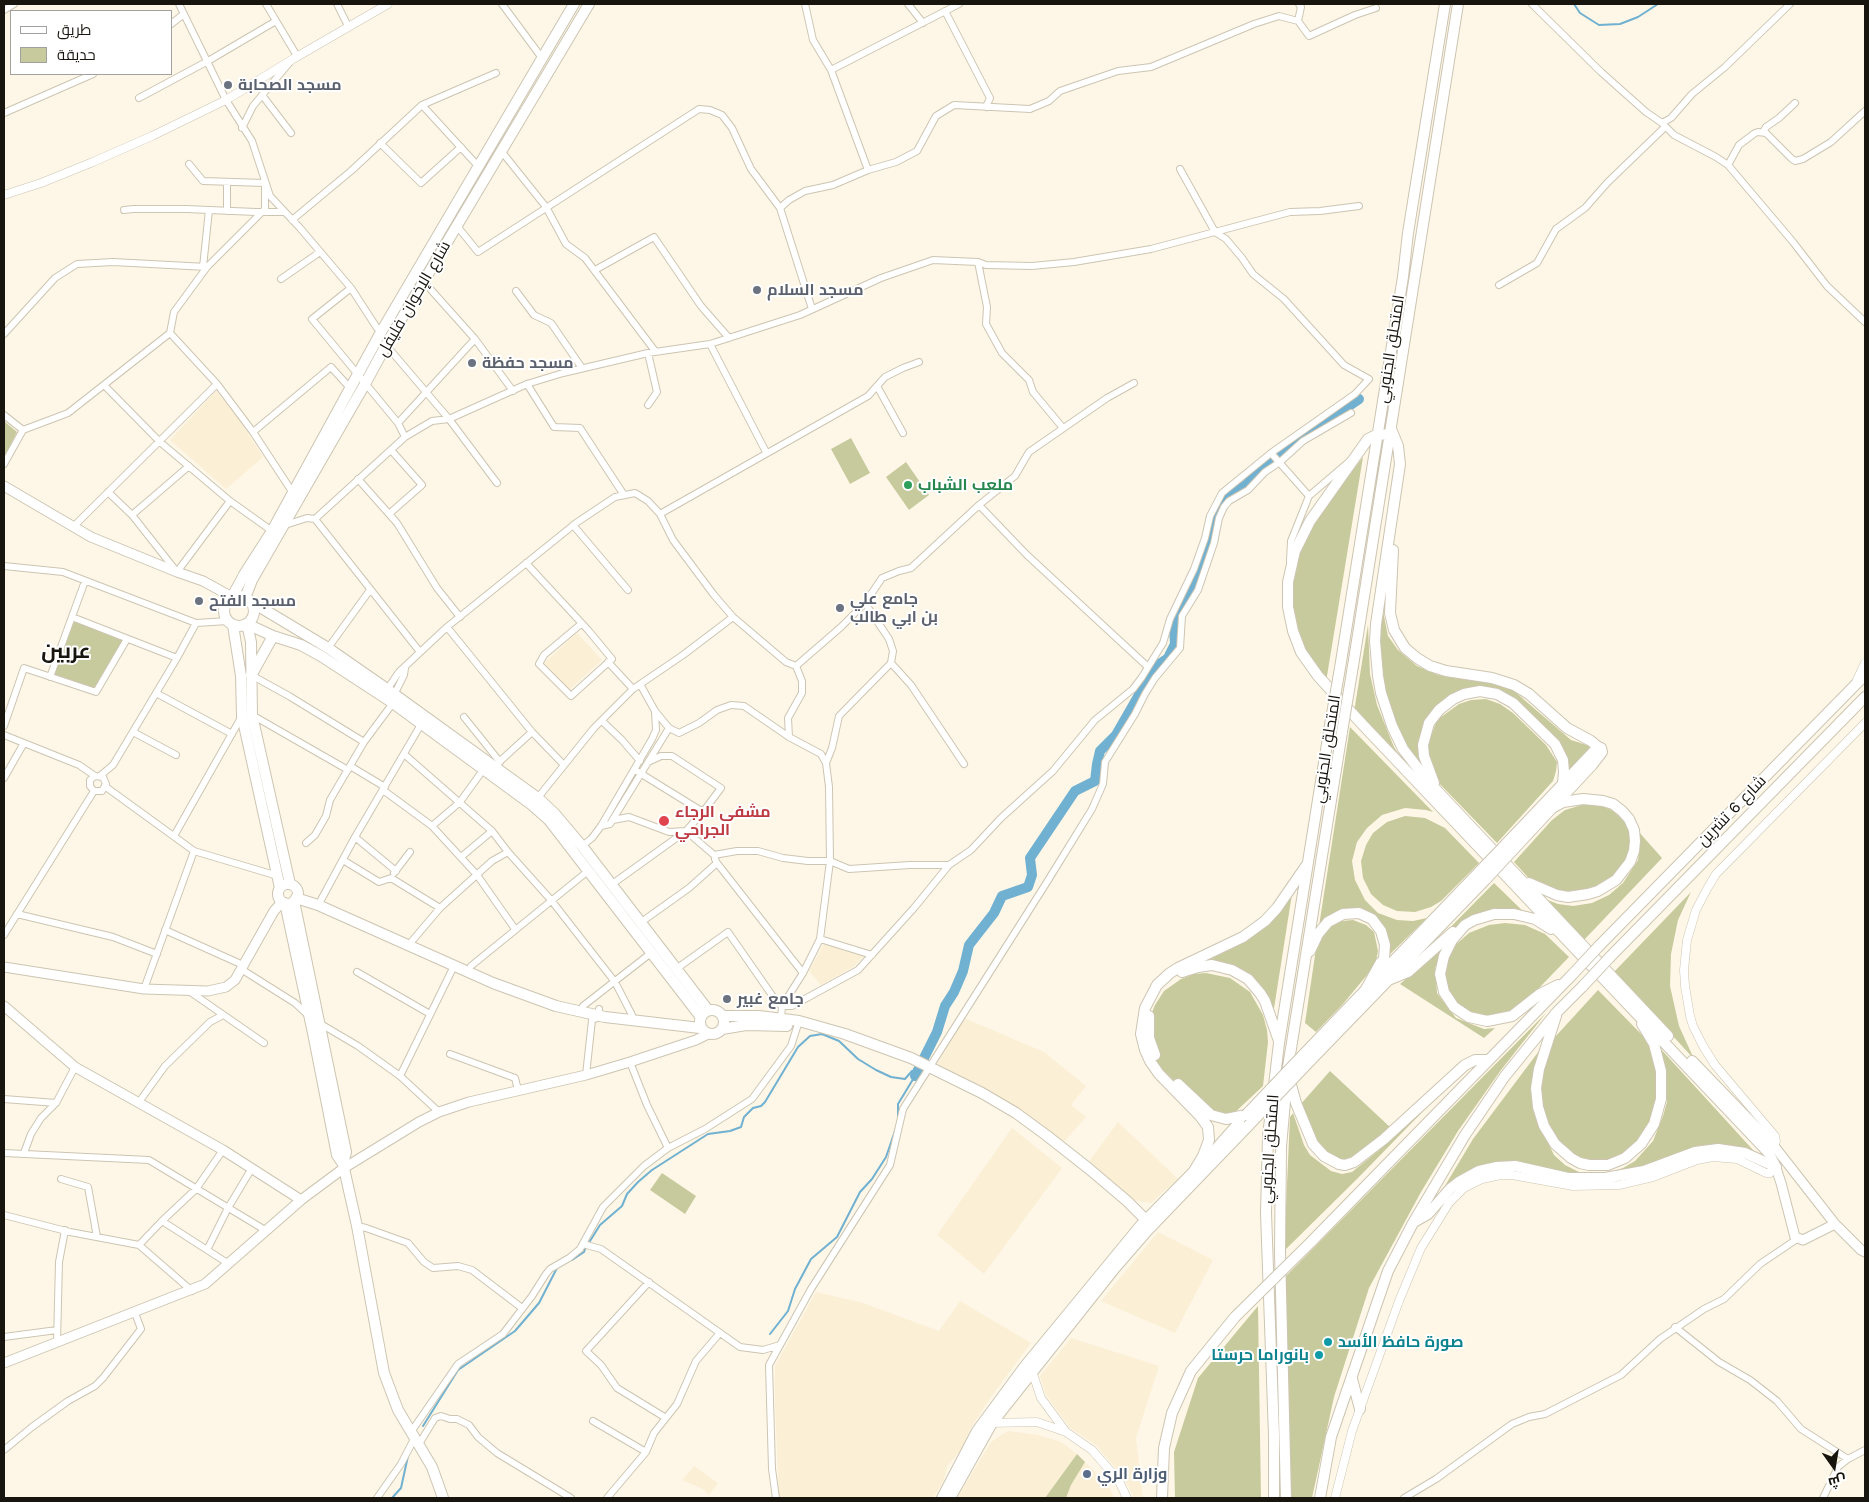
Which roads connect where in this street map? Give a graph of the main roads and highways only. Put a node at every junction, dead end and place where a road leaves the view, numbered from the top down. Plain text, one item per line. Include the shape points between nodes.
1 (574, 4) edge
2 (590, 4) edge
3 (1444, 4) edge
4 (1458, 4) edge
5 (1391, 432) junction
6 (1378, 434) junction
7 (4, 486) edge
8 (1391, 524) junction
9 (232, 597) junction
10 (248, 600) junction
11 (230, 623) junction
12 (247, 624) junction
13 (273, 636) junction
14 (246, 675) junction
15 (1865, 675) edge
16 (389, 697) junction
17 (1865, 697) edge
18 (247, 715) junction
19 (423, 720) junction
20 (1598, 746) junction
21 (1563, 784) junction
22 (1436, 789) junction
23 (535, 801) junction
24 (1554, 807) junction
25 (1510, 847) junction
26 (1308, 863) junction
27 (1522, 880) junction
28 (289, 896) junction
29 (1465, 925) junction
30 (1563, 936) junction
31 (1384, 954) junction
32 (1306, 958) junction
33 (461, 965) junction
34 (4, 967) edge
35 (1179, 970) junction
36 (1387, 975) junction
37 (1567, 979) junction
38 (1365, 991) junction
39 (1628, 1003) junction
40 (4, 1006) edge
41 (598, 1012) junction
42 (1557, 1012) junction
43 (722, 1016) junction
44 (703, 1022) junction
45 (798, 1024) junction
46 (722, 1029) junction
47 (1280, 1043) junction
48 (1306, 1059) junction
49 (1487, 1060) junction
50 (1288, 1067) junction
51 (1246, 1115) junction
52 (1771, 1149) junction
53 (1215, 1155) junction
54 (344, 1166) junction
55 (1776, 1167) junction
56 (1792, 1169) junction
57 (1194, 1171) junction
58 (1781, 1182) junction
59 (301, 1200) junction
60 (1413, 1223) junction
61 (1835, 1224) junction
62 (1146, 1225) junction
63 (1865, 1252) edge
64 (1112, 1265) junction
65 (4, 1363) edge
66 (1351, 1377) junction
67 (1360, 1409) road end
68 (988, 1422) junction
69 (442, 1498) edge
70 (942, 1498) edge
71 (950, 1498) edge
72 (1162, 1498) edge
73 (1274, 1498) edge
74 (1286, 1498) edge
75 (1320, 1498) edge

1 - 9 main road, شارع الإخوان فليفل via 381,332 272,531
2 - 10 main road, شارع الإخوان فليفل via 388,341 252,580
3 - 6 main road, المتحلق الجنوبي
4 - 5 main road, المتحلق الجنوبي
5 - 6 main road
5 - 8 main road via 1398,446 1400,464
5 - 32 main road, المتحلق الجنوبي, bridge
6 - 26 main road, المتحلق الجنوبي, bridge
6 - 30 main road via 1368,439 1310,521 1295,552 1287,594 1297,642 1311,668
7 - 9 main road via 92,537 202,581
8 - 20 main road via 1390,613 1394,630 1405,648 1438,669 1514,685 1567,728
8 - 22 main road via 1376,624 1378,676 1385,710 1397,738 1414,765
9 - 10 main road
9 - 11 main road via 224,611
10 - 12 main road via 254,612
10 - 16 main road via 328,648
11 - 12 main road
11 - 14 main road
12 - 13 main road
12 - 14 main road via 252,642
13 - 14 main road
13 - 16 main road via 301,645
14 - 18 main road
15 - 37 main road, شارع 6 تشرين, bridge
16 - 19 main road
17 - 42 main road, شارع 6 تشرين, bridge
18 - 28 main road
18 - 28 main road via 278,876
19 - 23 main road via 483,770
19 - 23 main road via 498,764
20 - 21 main road
20 - 24 main road via 1602,752
21 - 22 main road via 1563,760 1555,744 1513,702 1497,694 1480,691 1448,702 1429,723 1424,756
21 - 25 main road
22 - 27 main road
23 - 44 main road
23 - 44 main road via 555,814 582,846 676,969
24 - 25 main road
24 - 27 main road via 1583,799 1603,801 1617,808 1629,819 1634,830 1636,840 1630,862 1624,872 1607,886 1578,896 1557,895
25 - 36 main road, bridge
26 - 35 main road via 1278,908 1258,927
26 - 47 main road, المتحلق الجنوبي
27 - 52 main road
28 - 33 main road
28 - 33 main road via 321,900
28 - 34 main road via 274,911 234,980 226,987 208,991 144,989
28 - 54 main road via 315,1021 337,1155
29 - 30 main road via 1488,915 1514,914 1535,920
29 - 36 main road via 1408,972
29 - 37 main road via 1448,948 1440,974 1444,992 1461,1013 1478,1020 1504,1019
30 - 39 main road
31 - 32 main road via 1384,938 1378,925 1366,916 1351,912 1335,917 1323,928
31 - 36 main road
31 - 38 main road
32 - 50 main road, المتحلق الجنوبي
33 - 41 main road
33 - 41 main road via 538,1000
35 - 47 main road via 1212,965 1232,970 1248,979 1265,1001
35 - 51 main road via 1153,1002 1148,1025 1153,1051 1164,1069 1211,1115 1226,1119
35 - 57 main road via 1157,985 1148,1000 1142,1016 1142,1034 1154,1068 1208,1127 1209,1140
36 - 38 main road
36 - 48 main road
37 - 49 main road, شارع 6 تشرين
38 - 48 main road
39 - 42 main road via 1656,1051 1661,1071 1661,1099 1654,1124 1641,1144 1625,1158 1608,1165 1589,1165 1571,1158 1555,1144 1541,1116 1537,1078
39 - 52 main road
40 - 59 main road via 75,1067 223,1150
41 - 44 main road
41 - 44 main road via 633,1021
42 - 60 main road, شارع 6 تشرين via 1505,1076
43 - 44 main road via 718,1011
43 - 45 main road via 759,1016
43 - 46 main road
44 - 46 main road via 713,1034
44 - 54 main road via 696,1040 630,1062 439,1112
45 - 46 main road
45 - 62 main road via 845,1034 909,1060 1016,1113 1127,1201
47 - 73 main road, المتحلق الجنوبي via 1268,1136 1266,1213
48 - 51 main road, bridge
48 - 53 main road, bridge via 1248,1126
49 - 50 main road via 1475,1060 1465,1065 1384,1139 1345,1165 1324,1156 1314,1144 1296,1103
49 - 72 main road, شارع 6 تشرين, bridge via 1236,1317 1191,1371 1172,1413 1164,1448
50 - 74 main road, المتحلق الجنوبي via 1279,1203
51 - 53 main road
52 - 55 main road
52 - 56 main road
53 - 57 main road
53 - 62 main road
54 - 59 main road
54 - 69 main road via 384,1373 398,1410 432,1467
55 - 58 main road
55 - 60 main road via 1745,1153 1718,1149 1695,1152 1644,1171 1604,1178 1568,1178 1515,1166 1496,1167 1479,1171 1459,1182 1428,1214
56 - 58 main road via 1788,1180
56 - 61 main road
57 - 62 main road
58 - 61 main road via 1793,1236 1804,1240
59 - 65 main road via 205,1284
60 - 66 main road, شارع 6 تشرين via 1388,1271
61 - 63 main road
62 - 64 main road
64 - 68 main road via 1033,1374
64 - 68 main road via 1024,1366
66 - 67 main road
66 - 75 main road, شارع 6 تشرين via 1330,1437
68 - 70 main road via 977,1431
68 - 71 main road

